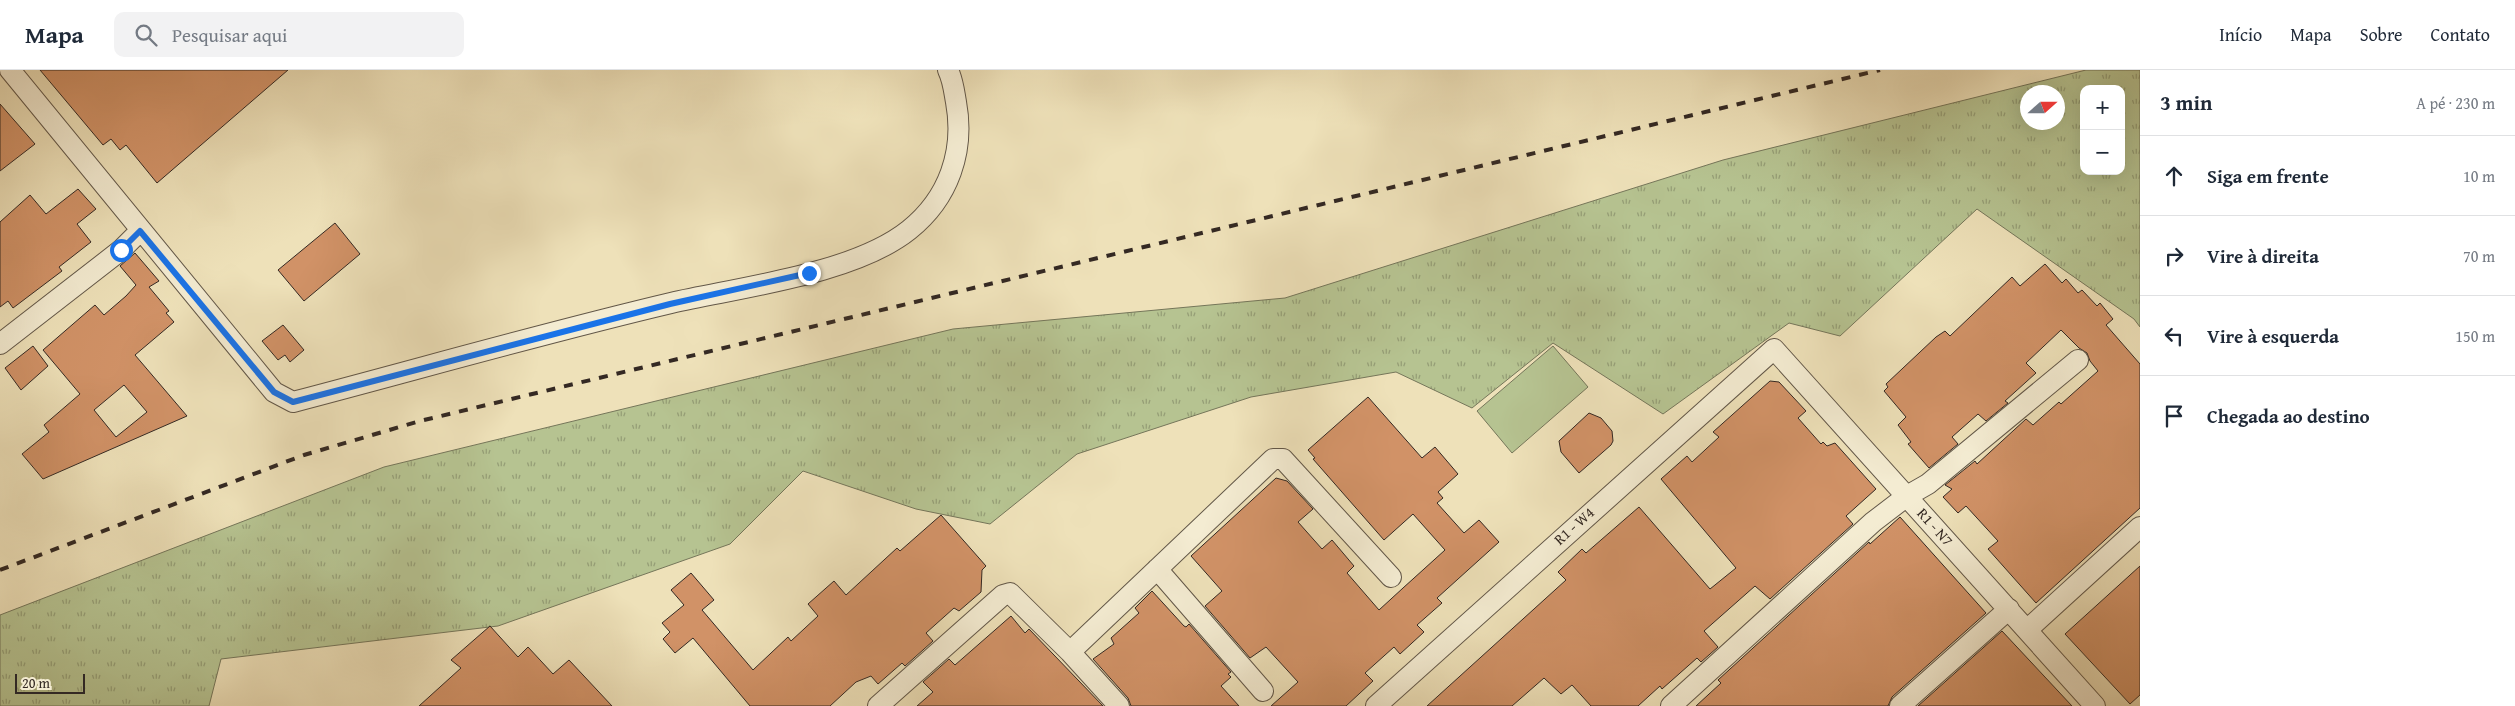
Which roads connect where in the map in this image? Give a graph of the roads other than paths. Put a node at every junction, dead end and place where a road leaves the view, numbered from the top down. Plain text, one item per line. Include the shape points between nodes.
1 (948, 70) edge
2 (20, 73) edge
3 (140, 231) junction
4 (0, 344) edge
5 (1774, 348) joint
6 (2078, 360) dead end
7 (1907, 496) junction
8 (2140, 527) edge
9 (1157, 569) junction
10 (1391, 577) dead end
11 (2009, 609) junction
12 (2028, 629) junction
13 (1070, 652) junction
14 (1263, 691) dead end
15 (878, 706) edge
16 (1119, 706) edge
17 (1376, 706) edge
18 (1671, 706) edge
19 (1900, 706) edge
20 (2095, 706) edge

1 - 3 street via 959,117 953,172 934,206 909,230 879,250 809,273 670,304 293,402 274,392
2 - 3 street
3 - 4 street via 121,250
5 - 7 street, R1 - N7
5 - 17 street, R1 - W4
6 - 7 street via 1928,484
7 - 11 street, R1 - N7
7 - 18 street via 1873,522
8 - 12 street
9 - 10 street via 1273,459 1278,458 1283,459
9 - 13 street
9 - 14 street
11 - 12 street, R1 - N7
11 - 19 street
12 - 20 street, R1 - N7
13 - 15 street via 1010,593 1003,595
13 - 16 street

